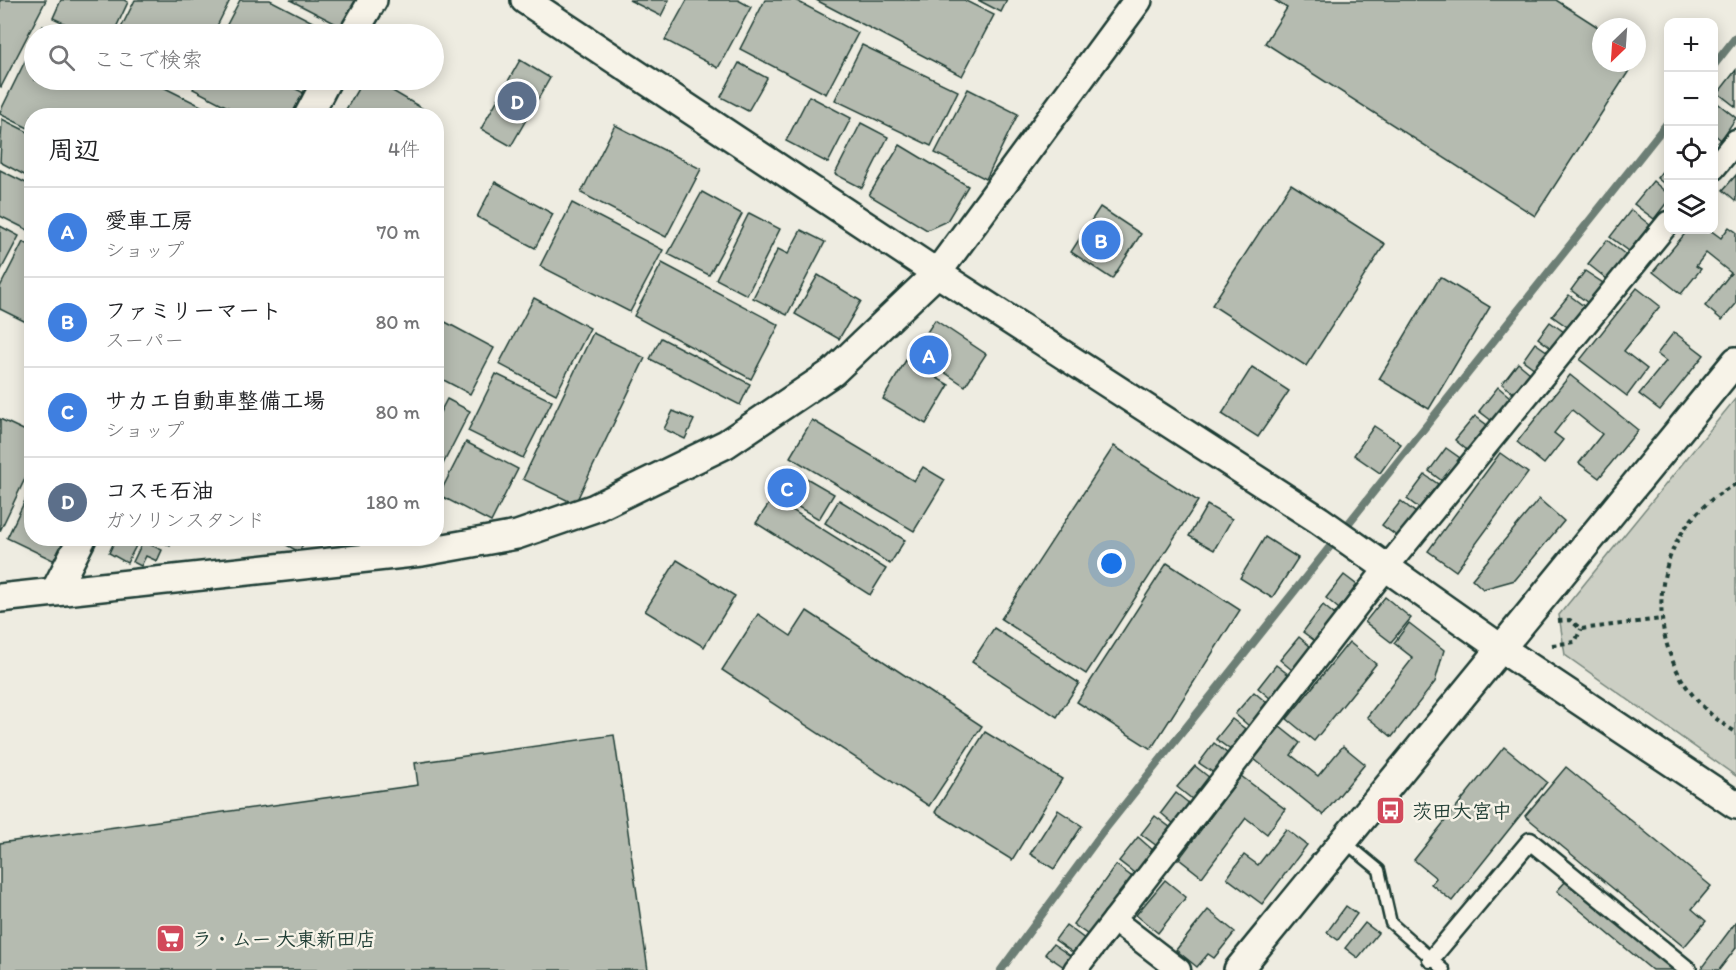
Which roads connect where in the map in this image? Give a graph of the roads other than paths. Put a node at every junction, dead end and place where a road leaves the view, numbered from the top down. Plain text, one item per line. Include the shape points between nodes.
1 (373, 0) edge
2 (525, 0) edge
3 (1138, 0) edge
4 (358, 24) edge
5 (322, 90) edge
6 (312, 108) edge
7 (1736, 141) edge
8 (1718, 162) edge
9 (1664, 228) edge
10 (937, 273) junction
11 (1736, 361) edge
12 (78, 546) edge
13 (1387, 567) junction
14 (55, 591) junction
15 (0, 598) edge
16 (1499, 647) junction
17 (1736, 805) edge
18 (1344, 840) junction
19 (1114, 920) junction
20 (1431, 959) junction
21 (1075, 970) edge
22 (1179, 970) edge
23 (1238, 970) edge
24 (1444, 970) edge
25 (1688, 970) edge

1 - 4 street
2 - 10 street
3 - 10 street
5 - 6 street
7 - 8 street
9 - 13 street
10 - 13 street
10 - 14 street via 832,372 726,444 595,508 517,535 422,552
11 - 16 street
12 - 14 street
13 - 16 street
13 - 19 street
14 - 15 street
16 - 17 street
16 - 18 street
18 - 20 lane via 1379,870 1391,922
18 - 23 street
19 - 21 street
19 - 22 street
20 - 24 lane
20 - 25 street via 1530,841

